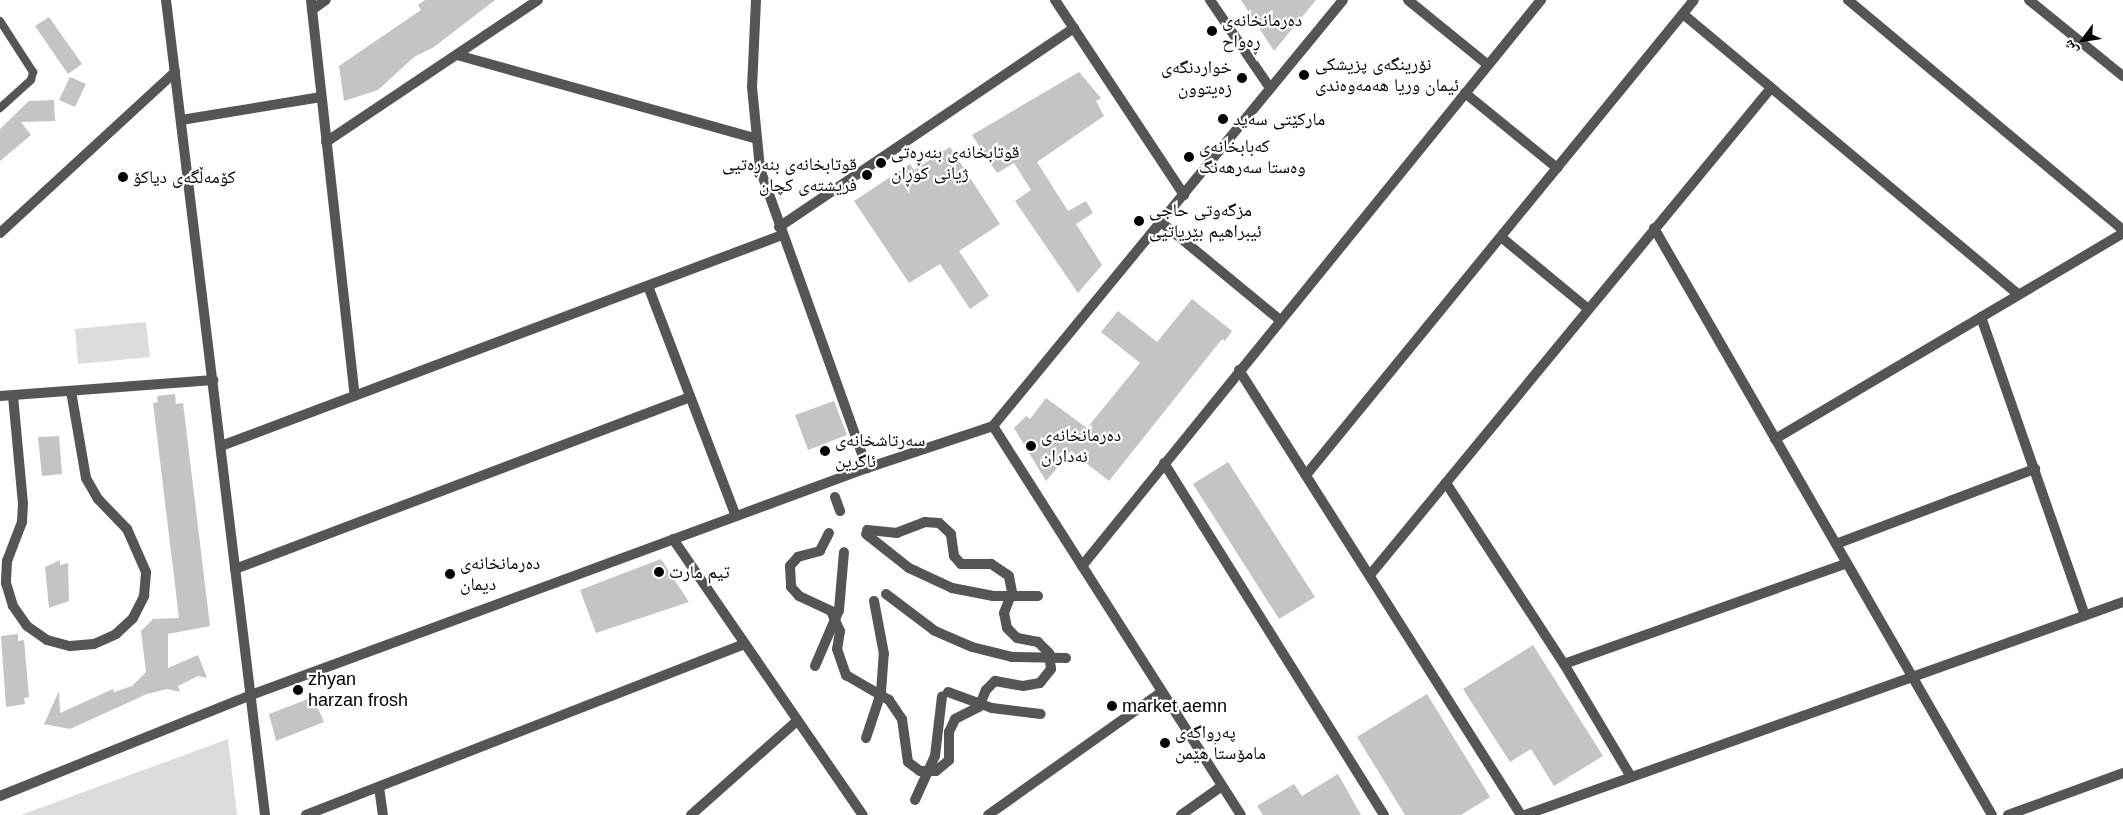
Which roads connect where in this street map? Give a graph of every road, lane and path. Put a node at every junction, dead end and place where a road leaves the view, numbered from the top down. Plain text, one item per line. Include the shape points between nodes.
1 (166, 0) edge
2 (326, 0) edge
3 (538, 0) edge
4 (756, 0) edge
5 (1055, 0) edge
6 (1210, 0) edge
7 (1343, 0) edge
8 (1408, 0) edge
9 (1541, 0) edge
10 (1694, 0) edge
11 (1848, 0) edge
12 (2029, 0) edge
13 (311, 5) edge
14 (1683, 14) junction
15 (0, 21) edge
16 (1074, 28) junction
17 (457, 55) junction
18 (1488, 65) junction
19 (175, 72) junction
20 (2123, 76) edge
21 (1270, 88) junction
22 (1771, 88) junction
23 (1465, 93) junction
24 (321, 96) junction
25 (0, 108) edge
26 (181, 120) junction
27 (754, 138) junction
28 (326, 142) junction
29 (1557, 168) junction
30 (1184, 195) junction
31 (1161, 222) junction
32 (1654, 228) junction
33 (780, 231) junction
34 (2123, 231) edge
35 (0, 233) edge
36 (1501, 237) junction
37 (648, 286) junction
38 (2018, 294) junction
39 (1587, 308) junction
40 (1981, 317) junction
41 (1280, 320) junction
42 (1239, 370) junction
43 (212, 380) junction
44 (71, 391) junction
45 (0, 396) edge
46 (12, 396) junction
47 (354, 396) junction
48 (690, 397) junction
49 (993, 426) junction
50 (1775, 439) junction
51 (220, 446) junction
52 (1164, 463) junction
53 (867, 468) junction
54 (2035, 469) junction
55 (1306, 475) junction
56 (1446, 483) junction
57 (835, 497) dead end
58 (840, 511) dead end
59 (736, 516) junction
60 (829, 533) dead end
61 (674, 539) junction
62 (1836, 544) junction
63 (844, 552) dead end
64 (1847, 563) junction
65 (1082, 566) junction
66 (235, 569) junction
67 (1370, 575) junction
68 (886, 594) dead end
69 (1038, 596) dead end
70 (1011, 597) junction
71 (874, 601) dead end
72 (2123, 602) edge
73 (2086, 615) junction
74 (837, 621) junction
75 (744, 644) junction
76 (1066, 658) dead end
77 (1051, 659) junction
78 (1564, 664) junction
79 (815, 666) dead end
80 (1911, 674) junction
81 (1162, 692) junction
82 (881, 693) junction
83 (251, 695) junction
84 (980, 704) junction
85 (1041, 714) dead end
86 (797, 721) junction
87 (866, 738) dead end
88 (930, 772) junction
89 (2123, 773) edge
90 (1631, 777) junction
91 (1222, 786) junction
92 (379, 787) junction
93 (0, 796) edge
94 (915, 800) dead end
95 (265, 815) edge
96 (306, 815) edge
97 (383, 815) edge
98 (691, 815) edge
99 (863, 815) edge
100 (988, 815) edge
101 (1182, 815) edge
102 (1240, 815) edge
103 (1384, 815) edge
104 (1521, 815) edge
105 (1526, 815) edge
106 (1992, 815) edge
107 (2008, 815) edge

1 - 19 street
2 - 13 street
3 - 17 street
4 - 27 street
5 - 16 street
6 - 21 street
7 - 21 street
8 - 18 street
9 - 18 street
10 - 14 street
11 - 34 street
12 - 20 street
13 - 24 street
14 - 22 street
14 - 29 street
15 - 25 lane via 33,72 32,80
16 - 30 street
16 - 33 street
17 - 27 street
17 - 28 street
18 - 23 street
19 - 26 street
19 - 35 street
21 - 30 street
22 - 32 street
22 - 38 street
23 - 29 street
23 - 41 street
24 - 26 street
24 - 28 street
26 - 43 street
27 - 33 street
28 - 47 street
29 - 36 street
30 - 31 street
31 - 41 street
31 - 49 street
32 - 39 street
32 - 50 street
33 - 37 street
33 - 53 street
34 - 38 street
36 - 39 street
36 - 55 street
37 - 47 street
37 - 48 street
38 - 40 street
39 - 56 street
40 - 50 street
40 - 54 street
41 - 42 street
42 - 52 street
42 - 55 street
43 - 44 street
43 - 51 street
44 - 46 street
44 - 46 street via 86,478 98,499 127,529 146,572 144,596 133,618 116,634 94,644 70,646 47,640 27,626 13,606 6,583 7,561 22,522 23,503
45 - 46 street
47 - 51 street
48 - 59 street
48 - 66 street
49 - 53 street
49 - 65 street
50 - 62 street
51 - 66 street
52 - 65 street
52 - 103 street
53 - 59 street
54 - 62 street
54 - 73 street
55 - 67 street
56 - 67 street
56 - 78 street
57 - 58 street
59 - 61 street
60 - 74 street via 820,551 793,562 788,579 799,596 824,606
61 - 75 street
61 - 83 street
62 - 64 street
63 - 74 street
64 - 78 street
64 - 80 street
65 - 81 street
66 - 83 street
67 - 104 street
68 - 77 street via 915,618 956,641 993,653
69 - 70 street
70 - 70 street via 1012,583 1003,569 961,564 954,556 950,534 940,523 925,522 897,532 867,532 890,555 928,578 973,594
70 - 77 street via 1004,613 1007,628 1017,638 1044,646
71 - 82 street via 884,654
72 - 73 street
73 - 80 street
74 - 79 street
74 - 82 street via 837,649 846,675
75 - 86 street
75 - 92 street
76 - 77 street
77 - 84 street via 1051,669 1040,683 1023,686 996,681
78 - 90 street
80 - 90 street
80 - 106 street
81 - 91 street
81 - 100 street
82 - 87 street
82 - 88 street via 902,720 908,762
83 - 93 street
83 - 95 street
84 - 85 street
84 - 88 street via 955,719 949,732 949,760
84 - 88 street via 945,694 940,735
86 - 98 street
86 - 99 street
88 - 94 street
89 - 107 street
90 - 105 street
91 - 101 street
91 - 102 street
92 - 96 street
92 - 97 street

